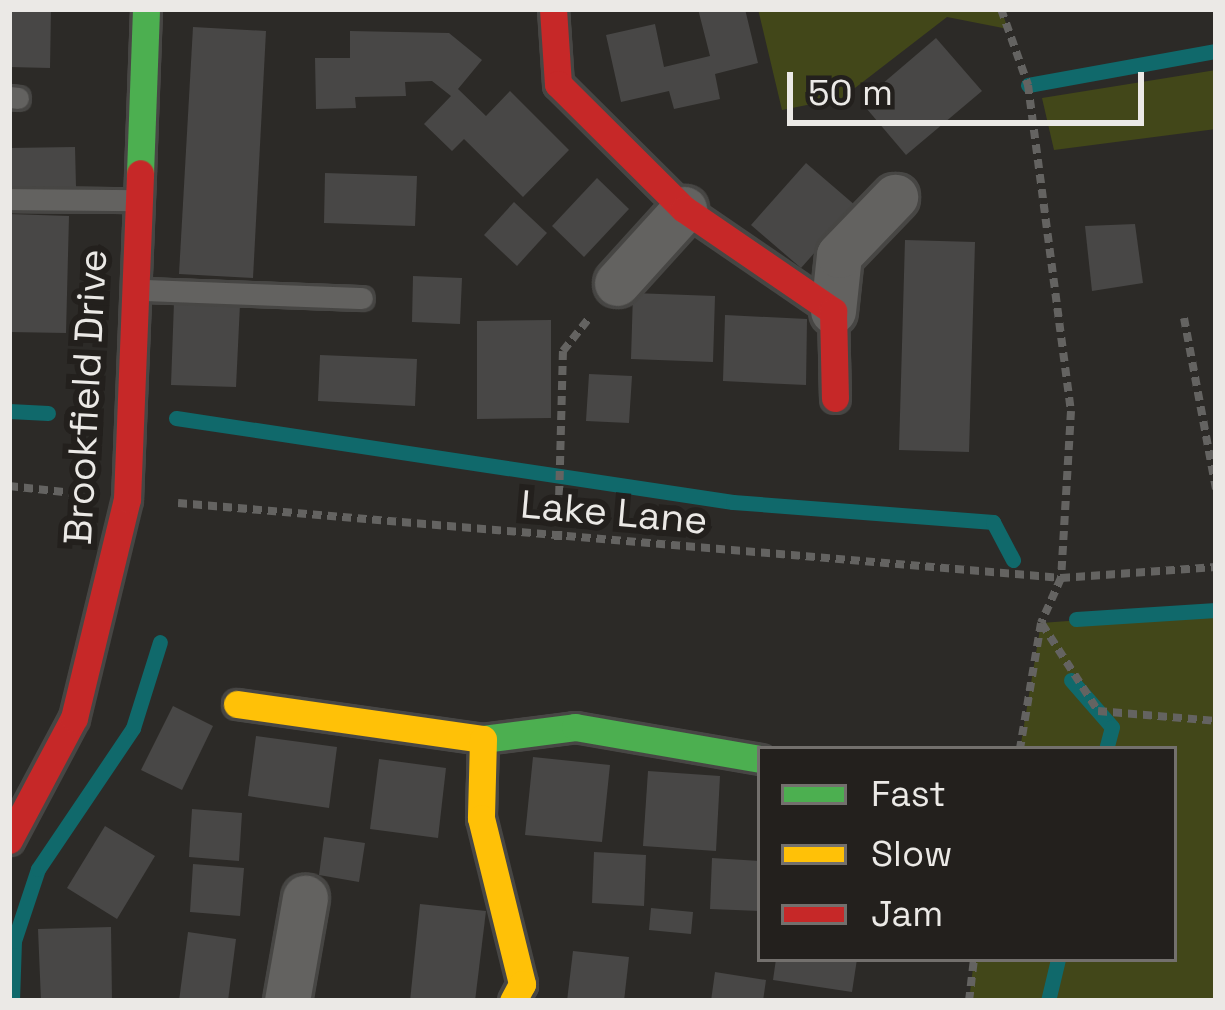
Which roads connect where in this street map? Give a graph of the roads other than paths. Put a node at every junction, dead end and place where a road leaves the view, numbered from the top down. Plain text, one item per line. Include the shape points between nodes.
1 (146, 9) edge
2 (553, 9) edge
3 (895, 197) dead end
4 (9, 200) edge
5 (137, 200) junction
6 (684, 209) junction
7 (617, 284) road end
8 (130, 290) junction
9 (362, 298) dead end
10 (833, 310) junction
11 (835, 398) dead end
12 (237, 704) dead end
13 (483, 739) junction
14 (757, 758) edge
15 (9, 840) edge
16 (305, 898) dead end
17 (286, 1001) edge
18 (514, 1001) edge

1 - 5 street, Brookfield Drive
2 - 6 street via 558,84
3 - 10 street via 838,255
4 - 5 lane
5 - 8 street, Brookfield Drive
6 - 7 street
6 - 10 street
8 - 9 lane
8 - 15 street, Brookfield Drive via 127,499 74,718
10 - 11 street
12 - 13 street
13 - 14 street via 574,727
13 - 18 street via 481,818 522,985
16 - 17 street

